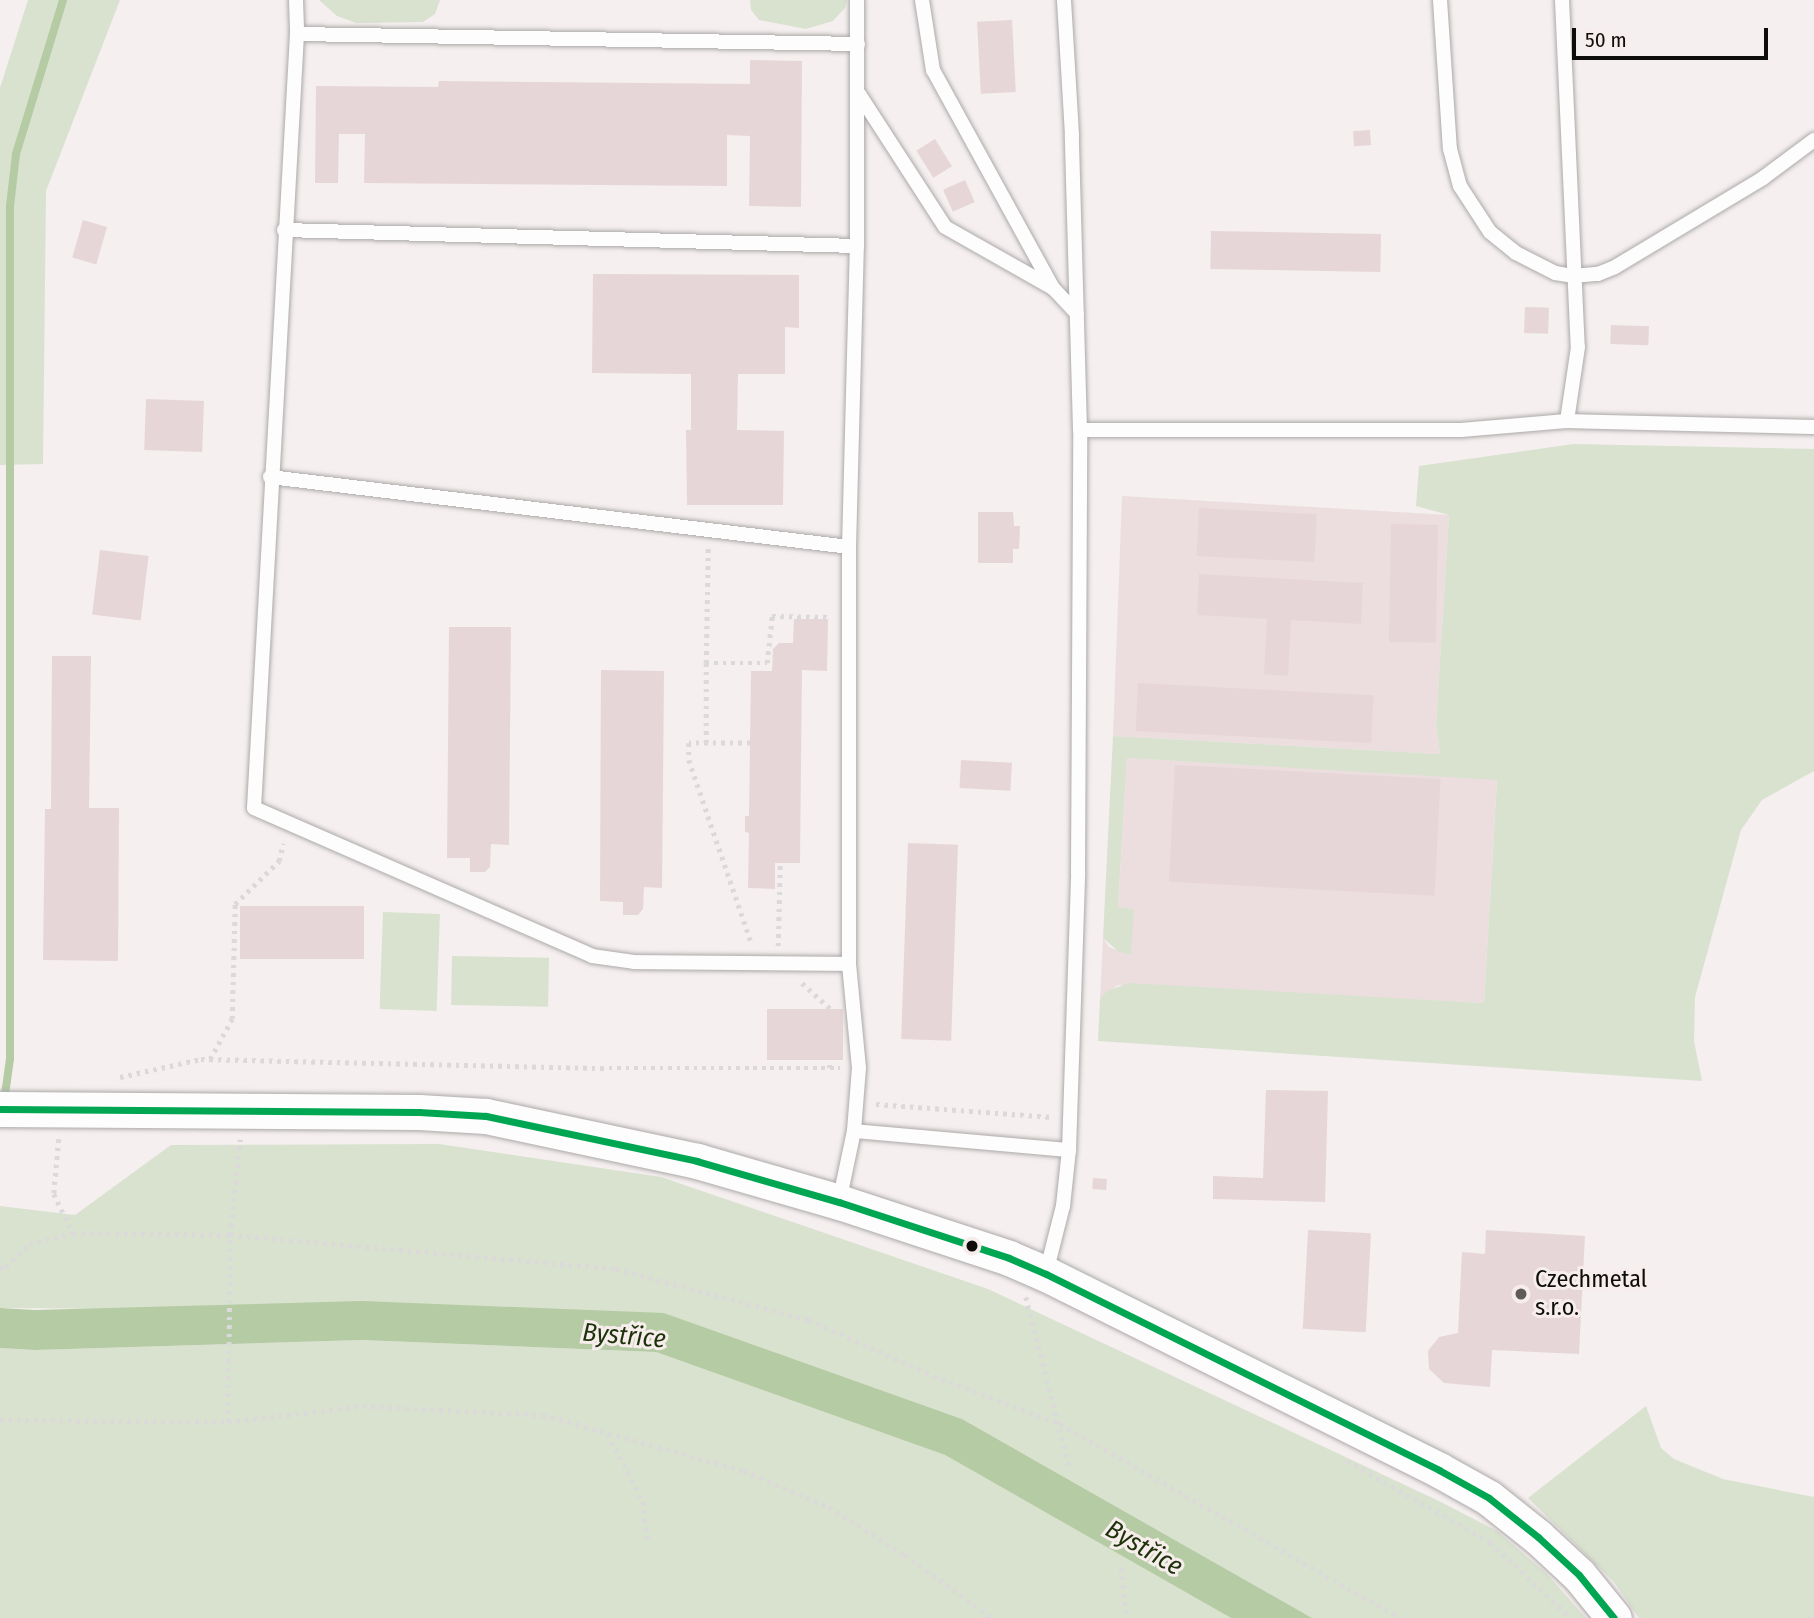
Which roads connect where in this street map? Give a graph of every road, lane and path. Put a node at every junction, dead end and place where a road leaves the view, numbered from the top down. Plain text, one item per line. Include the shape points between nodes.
1 (296, 0) edge
2 (857, 0) edge
3 (922, 0) edge
4 (1064, 0) edge
5 (1440, 0) edge
6 (1566, 3) edge
7 (297, 34) junction
8 (859, 44) junction
9 (858, 93) junction
10 (1814, 140) edge
11 (284, 230) junction
12 (858, 246) junction
13 (1573, 276) junction
14 (1053, 288) junction
15 (1077, 314) junction
16 (1567, 421) junction
17 (1814, 427) edge
18 (1080, 430) junction
19 (270, 477) junction
20 (709, 530) junction
21 (849, 547) junction
22 (849, 617) junction
23 (706, 663) junction
24 (706, 743) junction
25 (750, 743) dead end
26 (288, 824) junction
27 (780, 863) dead end
28 (778, 962) junction
29 (758, 963) junction
30 (849, 964) junction
31 (210, 1059) junction
32 (830, 1060) dead end
33 (829, 1068) junction
34 (859, 1068) junction
35 (116, 1078) dead end
36 (857, 1102) junction
37 (30, 1110) edge
38 (243, 1111) junction
39 (1071, 1118) junction
40 (854, 1131) junction
41 (1069, 1150) junction
42 (839, 1202) junction
43 (73, 1233) junction
44 (230, 1236) junction
45 (0, 1268) edge
46 (1041, 1286) junction
47 (0, 1420) edge
48 (228, 1422) junction
49 (1060, 1424) junction
50 (608, 1433) junction
51 (1338, 1456) dead end
52 (1070, 1470) dead end
53 (648, 1542) dead end
54 (1121, 1568) dead end
55 (992, 1618) edge
56 (1127, 1618) edge
57 (1400, 1618) edge
58 (1571, 1618) edge
59 (1614, 1618) edge

1 - 7 lane
2 - 8 lane
3 - 14 lane via 933,70
4 - 15 lane
5 - 13 lane via 1450,149 1460,186 1490,232 1516,253 1555,273
6 - 13 lane
7 - 8 lane
7 - 11 lane
8 - 9 lane
9 - 12 lane
9 - 14 lane via 946,227
10 - 13 lane via 1763,178 1615,267
11 - 12 lane
11 - 19 lane
12 - 21 lane
13 - 16 lane via 1578,347
14 - 15 lane
15 - 18 lane
16 - 17 lane
16 - 18 lane via 1461,430
18 - 39 lane via 1078,872
19 - 20 lane
19 - 26 lane via 254,808
20 - 21 lane
20 - 23 path
21 - 22 lane
22 - 23 path via 772,616 767,663
22 - 30 lane
23 - 24 path
24 - 25 path
24 - 29 path via 689,743 689,760
26 - 29 lane via 592,956 634,962
26 - 31 path via 279,861 235,904 232,1019
27 - 28 path
28 - 29 lane
28 - 30 lane
30 - 34 lane
31 - 33 path
31 - 35 path
32 - 33 path
33 - 34 path
34 - 36 lane
36 - 39 path
36 - 40 lane
37 - 38 street
37 - 43 path via 54,1194
38 - 42 street via 486,1116 697,1161
38 - 44 path
39 - 41 lane
40 - 41 lane
40 - 42 lane
41 - 46 lane via 1063,1206
42 - 46 street via 1009,1258
43 - 44 path
43 - 45 path via 29,1244
44 - 48 path
44 - 49 path via 616,1269 809,1320 934,1376
46 - 49 path via 1024,1292
46 - 59 street via 1440,1470 1489,1498 1578,1575
47 - 48 path
48 - 50 path via 333,1408 398,1407 543,1415
49 - 52 path
49 - 57 path
50 - 53 path via 643,1502
50 - 55 path via 744,1471 829,1507
51 - 58 path via 1490,1542
54 - 56 path

